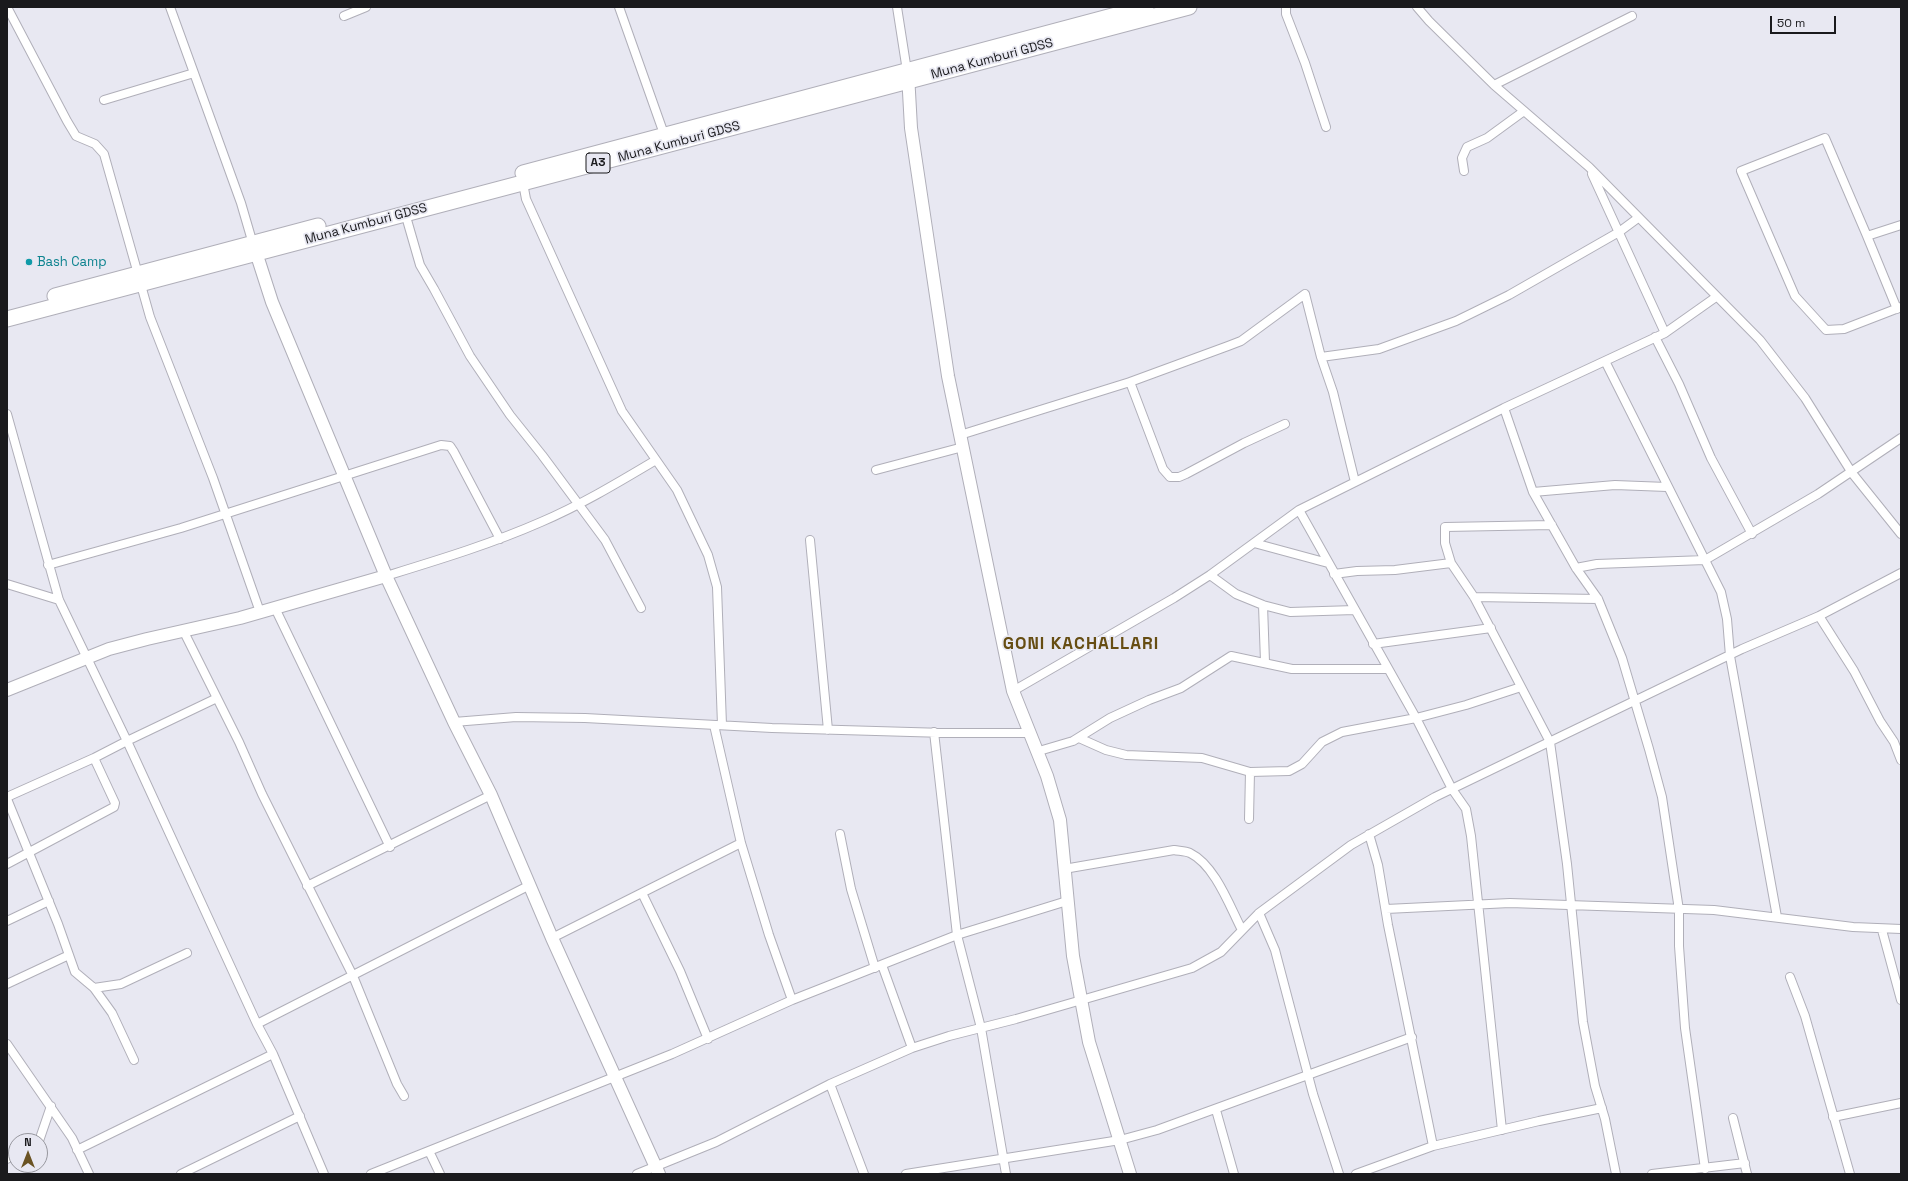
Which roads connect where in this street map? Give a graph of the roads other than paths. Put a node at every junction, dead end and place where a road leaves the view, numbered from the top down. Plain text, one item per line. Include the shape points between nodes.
1 (8, 7) edge
2 (170, 7) edge
3 (366, 7) edge
4 (619, 7) edge
5 (896, 7) edge
6 (1146, 7) edge
7 (1189, 7) edge
8 (1286, 7) edge
9 (1417, 7) edge
10 (344, 16) dead end
11 (1632, 16) dead end
12 (194, 73) junction
13 (908, 76) junction
14 (1494, 85) junction
15 (104, 100) dead end
16 (1524, 111) junction
17 (1326, 127) dead end
18 (664, 134) junction
19 (1589, 167) junction
20 (1464, 171) dead end
21 (522, 183) junction
22 (405, 213) junction
23 (1638, 218) junction
24 (1901, 225) edge
25 (1619, 232) junction
26 (1867, 236) junction
27 (255, 249) junction
28 (139, 279) junction
29 (1716, 297) junction
30 (1899, 308) edge
31 (7, 309) edge
32 (7, 319) edge
33 (1666, 333) junction
34 (1655, 337) junction
35 (1321, 357) junction
36 (1605, 361) junction
37 (1130, 382) junction
38 (1504, 408) junction
39 (7, 414) edge
40 (1285, 424) dead end
41 (1901, 438) edge
42 (961, 441) junction
43 (656, 460) junction
44 (876, 470) dead end
45 (1852, 473) junction
46 (345, 476) junction
47 (1355, 482) junction
48 (1667, 487) junction
49 (1533, 492) junction
50 (579, 504) junction
51 (1299, 510) junction
52 (226, 514) junction
53 (1552, 525) junction
54 (1752, 534) junction
55 (1901, 534) edge
56 (500, 539) junction
57 (810, 540) dead end
58 (1254, 543) junction
59 (1705, 560) junction
60 (1328, 563) junction
61 (1451, 563) junction
62 (48, 565) junction
63 (1576, 568) junction
64 (1901, 573) edge
65 (1334, 574) junction
66 (1210, 575) junction
67 (386, 576) junction
68 (7, 585) edge
69 (1474, 597) junction
70 (1598, 599) junction
71 (59, 600) junction
72 (1263, 605) junction
73 (275, 608) junction
74 (641, 608) dead end
75 (1355, 610) junction
76 (260, 612) junction
77 (1819, 616) junction
78 (1491, 628) junction
79 (184, 630) junction
80 (1373, 644) junction
81 (1730, 656) junction
82 (85, 657) junction
83 (1265, 662) junction
84 (1388, 669) junction
85 (1521, 686) junction
86 (7, 690) edge
87 (1013, 691) junction
88 (217, 698) junction
89 (1636, 700) junction
90 (1416, 718) junction
91 (454, 722) junction
92 (718, 725) junction
93 (828, 730) junction
94 (934, 732) junction
95 (1029, 733) junction
96 (1079, 738) junction
97 (127, 741) junction
98 (1550, 742) junction
99 (1039, 752) junction
100 (94, 758) junction
101 (1901, 760) edge
102 (1250, 772) junction
103 (1452, 789) junction
104 (491, 796) junction
105 (7, 798) edge
106 (1249, 819) dead end
107 (840, 834) dead end
108 (1369, 834) junction
109 (741, 843) junction
110 (390, 846) junction
111 (29, 854) junction
112 (7, 864) edge
113 (1064, 869) junction
114 (530, 885) junction
115 (307, 886) junction
116 (642, 893) junction
117 (49, 901) junction
118 (1067, 901) junction
119 (1478, 904) junction
120 (1572, 906) junction
121 (1386, 909) junction
122 (1679, 910) junction
123 (1259, 913) junction
124 (1777, 918) junction
125 (7, 921) edge
126 (1242, 930) junction
127 (1882, 930) junction
128 (1901, 930) edge
129 (957, 935) junction
130 (552, 938) junction
131 (187, 953) dead end
132 (69, 955) junction
133 (878, 966) junction
134 (353, 976) junction
135 (1790, 977) dead end
136 (7, 984) edge
137 (94, 988) junction
138 (792, 1000) junction
139 (1081, 1000) junction
140 (1901, 1000) edge
141 (257, 1024) junction
142 (981, 1028) junction
143 (1412, 1037) junction
144 (708, 1039) junction
145 (7, 1044) edge
146 (912, 1048) junction
147 (272, 1054) junction
148 (134, 1060) dead end
149 (1307, 1074) junction
150 (616, 1076) junction
151 (830, 1084) junction
152 (404, 1096) dead end
153 (1901, 1103) edge
154 (51, 1106) junction
155 (1602, 1108) junction
156 (1216, 1110) junction
157 (300, 1116) junction
158 (1833, 1117) junction
159 (1733, 1118) dead end
160 (1502, 1130) junction
161 (42, 1133) edge
162 (1120, 1140) junction
163 (1433, 1146) junction
164 (77, 1150) junction
165 (429, 1151) junction
166 (1004, 1159) junction
167 (1745, 1163) junction
168 (1705, 1169) junction
169 (657, 1170) edge
170 (932, 1171) edge
171 (89, 1174) edge
172 (181, 1174) edge
173 (324, 1174) edge
174 (371, 1174) edge
175 (440, 1174) edge
176 (637, 1174) edge
177 (864, 1174) edge
178 (906, 1174) edge
179 (1006, 1174) edge
180 (1130, 1174) edge
181 (1234, 1174) edge
182 (1339, 1174) edge
183 (1356, 1174) edge
184 (1616, 1174) edge
185 (1652, 1174) edge
186 (1747, 1174) edge
187 (1850, 1174) edge

1 - 28 street via 76,136 95,144 104,154
2 - 12 street
3 - 10 street
4 - 18 street
5 - 13 street
6 - 13 highway, Muna Kumburi GDSS / A3
7 - 13 highway, Muna Kumburi GDSS / A3
8 - 17 street via 1286,14
9 - 14 street
11 - 14 street
12 - 15 street
12 - 27 street
13 - 18 highway, Muna Kumburi GDSS / A3
13 - 21 highway, Muna Kumburi GDSS / A3
13 - 42 street via 911,128 923,212 948,376
14 - 16 street
16 - 19 street
16 - 20 street via 1487,138 1467,147 1462,158
18 - 27 highway, Muna Kumburi GDSS / A3
19 - 23 street
19 - 25 street
21 - 22 highway, Muna Kumburi GDSS / A3
21 - 43 street via 526,199 622,411
22 - 27 highway, Muna Kumburi GDSS / A3
22 - 50 street via 420,266 470,356 510,415
23 - 25 street
23 - 29 street
24 - 26 street
25 - 33 street
25 - 35 street via 1509,295 1456,321 1379,349
26 - 30 street
26 - 30 street via 1825,138 1741,171 1795,296 1826,330 1844,329
27 - 28 highway, Muna Kumburi GDSS / A3
27 - 46 street via 272,302
28 - 31 highway, Muna Kumburi GDSS / A3
28 - 32 highway, Muna Kumburi GDSS / A3
28 - 52 street via 150,317
29 - 33 street
29 - 45 street via 1760,340 1805,398
33 - 34 street
34 - 36 street
34 - 54 street via 1679,384 1711,458
35 - 37 street via 1305,294 1241,340
35 - 47 street via 1333,392
36 - 38 street
36 - 48 street
37 - 40 street via 1160,463 1170,477 1179,478
37 - 42 street
38 - 47 street
38 - 49 street
39 - 62 street
41 - 45 street
42 - 44 street
42 - 87 street
43 - 50 street
43 - 92 street via 677,490 713,569 717,587
45 - 54 street
45 - 55 street
46 - 52 street
46 - 56 street via 424,449 441,445 450,446
46 - 67 street
47 - 51 street
48 - 49 street via 1615,485
48 - 59 street
49 - 53 street
50 - 56 street
50 - 74 street via 605,540
51 - 58 street
51 - 60 street
52 - 62 street
52 - 76 street
53 - 61 street via 1445,527 1445,543
53 - 63 street
54 - 59 street
56 - 67 street
57 - 93 street
58 - 60 street
58 - 66 street
59 - 63 street via 1597,564
59 - 81 street via 1721,592 1727,619
60 - 65 street
61 - 65 street
61 - 69 street
62 - 71 street
63 - 70 street
64 - 77 street
65 - 75 street
66 - 72 street via 1236,594
66 - 87 street
67 - 73 street
67 - 91 street
68 - 71 street
69 - 70 street
69 - 78 street
70 - 89 street
71 - 82 street
72 - 75 street via 1290,612
72 - 83 street
73 - 76 street
73 - 110 street
75 - 80 street
76 - 79 street
77 - 81 street
77 - 101 street via 1854,671 1894,742
78 - 80 street
78 - 85 street
79 - 82 street via 147,638
79 - 88 street
80 - 84 street
81 - 89 street
81 - 124 street
82 - 86 street
82 - 97 street
83 - 84 street via 1292,669
83 - 96 street via 1231,656 1181,688 1110,718
84 - 90 street
85 - 90 street via 1466,705
85 - 98 street
87 - 95 street
88 - 97 street
88 - 115 street
89 - 98 street
89 - 122 street via 1662,797
90 - 102 street via 1342,732 1322,742 1302,764 1289,771
90 - 103 street
91 - 92 street via 516,717
91 - 104 street
92 - 93 street
92 - 109 street
93 - 94 street
94 - 95 street
94 - 129 street
95 - 99 street
96 - 99 street
96 - 102 street via 1106,750 1126,755 1202,758
97 - 100 street
97 - 141 street
98 - 103 street
98 - 120 street
99 - 113 street via 1060,820
100 - 105 street
100 - 111 street via 115,803 114,808
102 - 106 street
103 - 108 street
103 - 119 street via 1466,809
104 - 110 street
104 - 114 street
105 - 111 street
107 - 133 street via 851,889
108 - 121 street
108 - 123 street
109 - 116 street
109 - 138 street
110 - 115 street
111 - 112 street
111 - 117 street
113 - 118 street
113 - 126 street via 1174,850 1190,853 1204,864 1218,883
114 - 130 street
114 - 134 street
115 - 134 street
116 - 130 street
116 - 144 street via 680,971
117 - 125 street
117 - 132 street
118 - 129 street
118 - 139 street
119 - 120 street
119 - 121 street
119 - 160 street
120 - 122 street
120 - 155 street via 1583,1022 1595,1086
121 - 143 street
122 - 124 street via 1714,910
122 - 168 street via 1685,1028
123 - 126 street
123 - 149 street via 1275,950
124 - 127 street
126 - 139 street via 1221,952 1192,968
127 - 128 street
127 - 140 street
129 - 133 street
129 - 142 street
130 - 150 street
131 - 137 street via 121,984
132 - 136 street
132 - 137 street via 75,972
133 - 138 street
133 - 146 street
134 - 141 street
134 - 152 street
135 - 158 street via 1805,1016
137 - 148 street via 112,1013
138 - 144 street
139 - 142 street
139 - 162 street via 1089,1042
141 - 147 street
142 - 146 street
142 - 166 street
143 - 149 street
143 - 163 street
144 - 150 street
145 - 154 street
146 - 151 street
147 - 157 street
147 - 164 street
149 - 156 street
149 - 182 street
150 - 165 street
150 - 169 street
151 - 169 street
151 - 177 street
153 - 158 street
154 - 161 street
154 - 164 street
155 - 160 street
155 - 184 street
156 - 162 street
156 - 181 street
157 - 172 street
157 - 173 street
158 - 187 street
159 - 167 street
160 - 163 street
162 - 166 street
162 - 180 street
163 - 183 street
164 - 171 street
165 - 174 street
165 - 175 street
166 - 170 street
166 - 179 street
167 - 168 street
167 - 186 street
168 - 185 street
169 - 176 street
170 - 178 street

